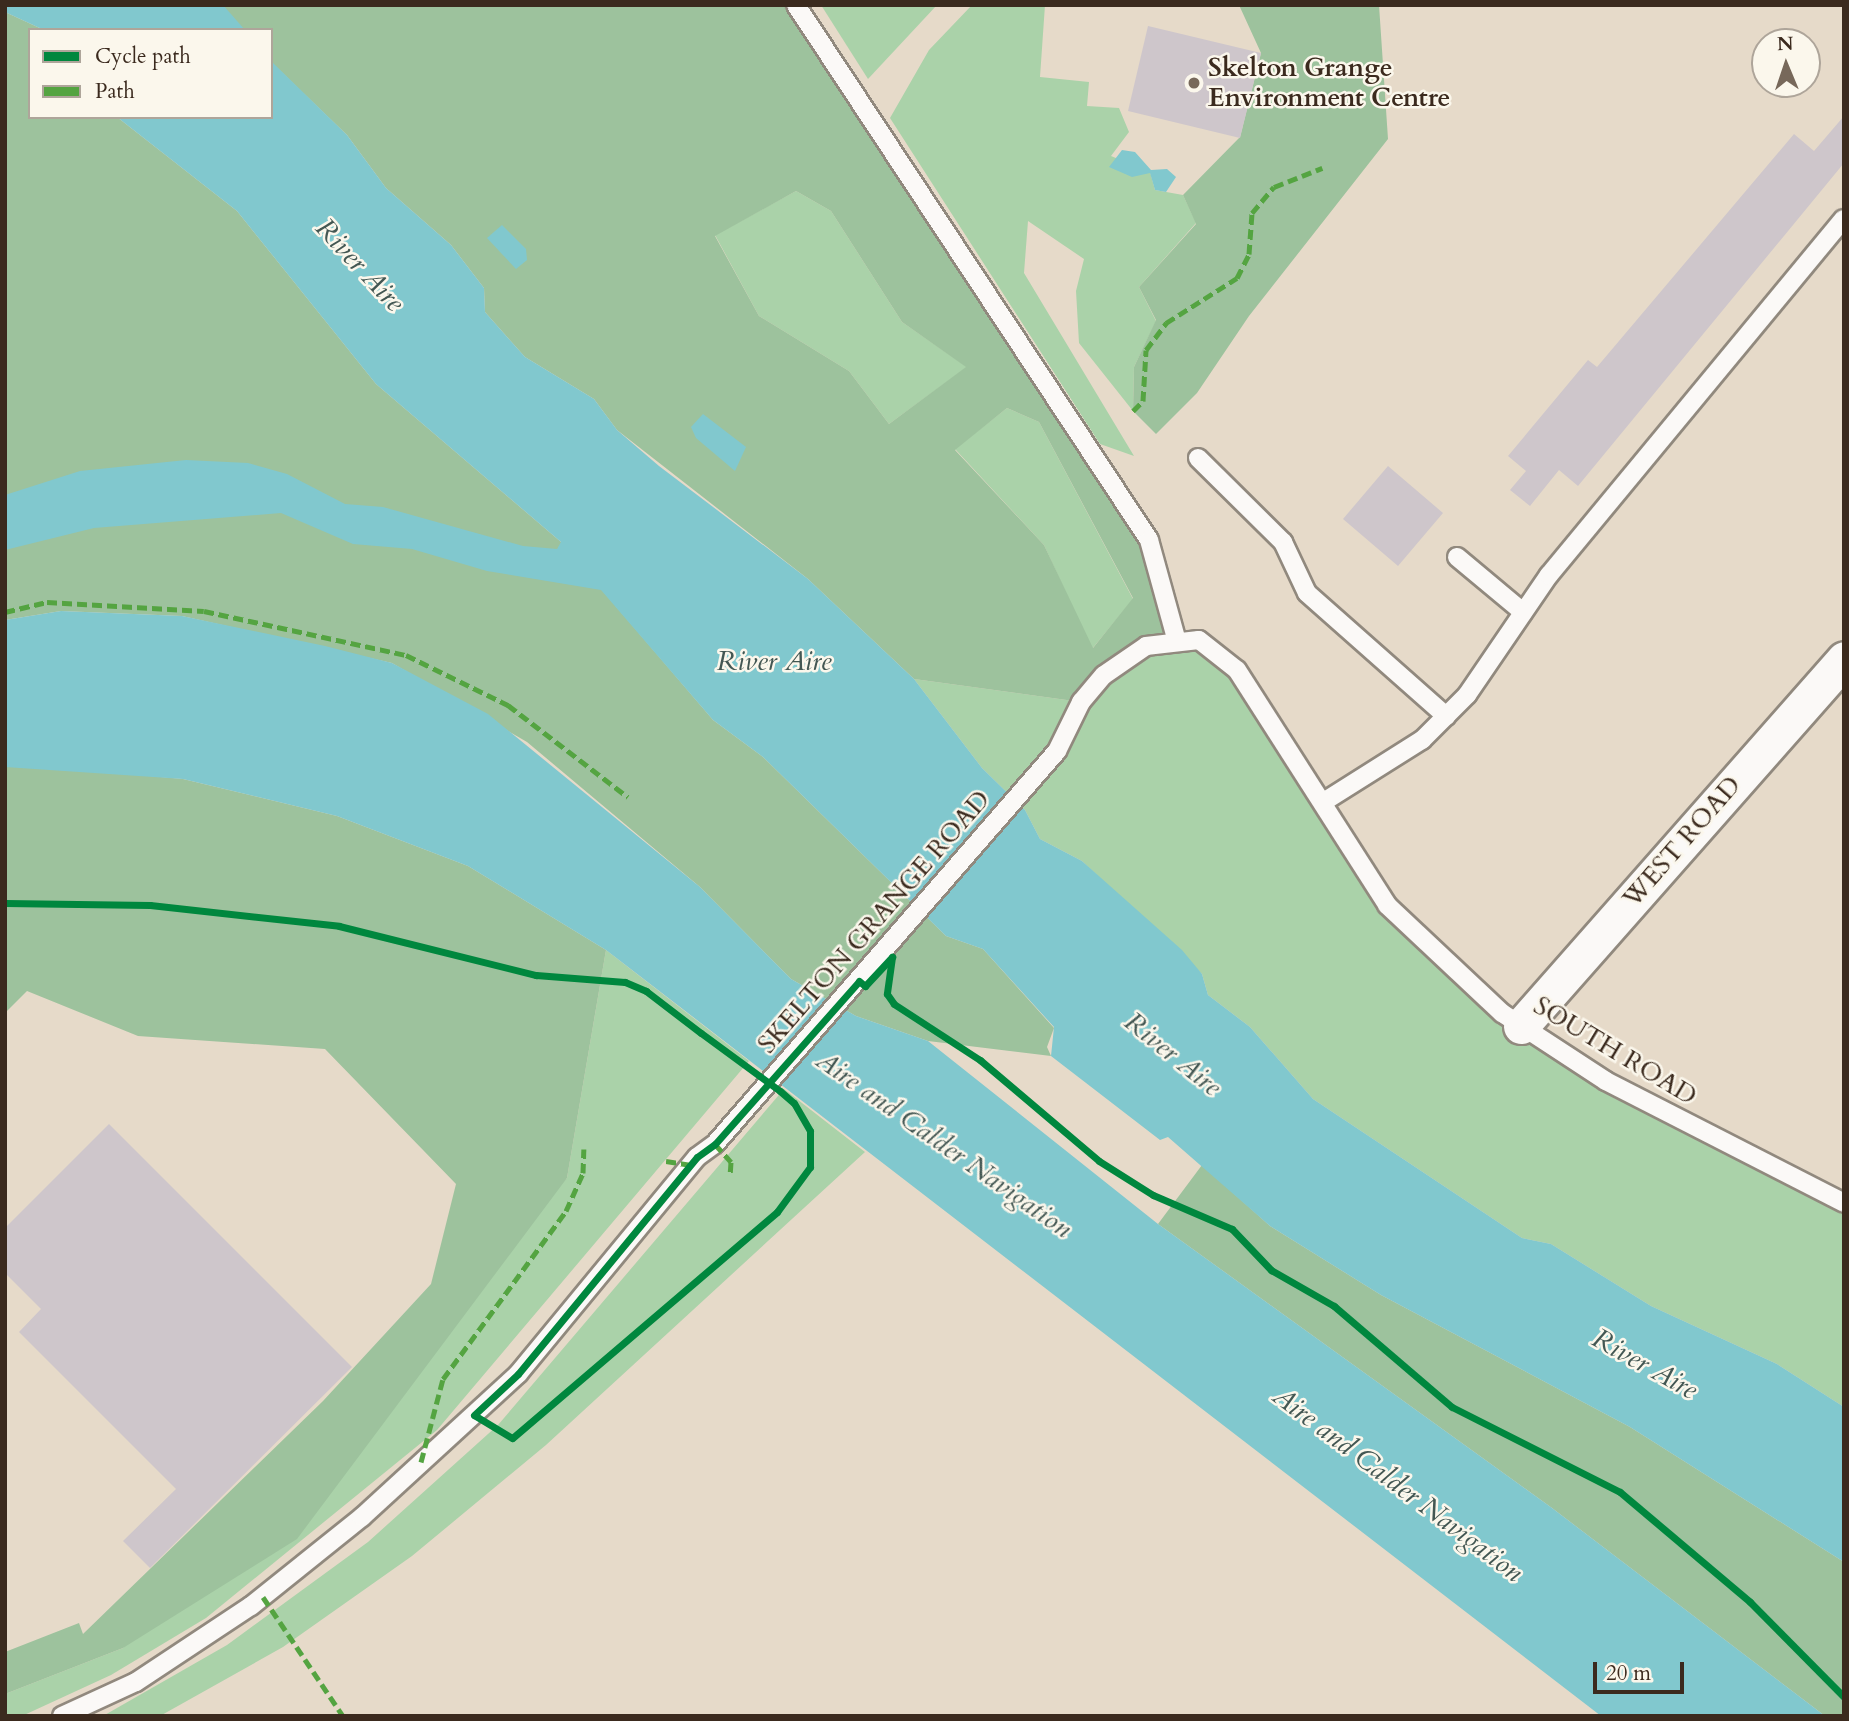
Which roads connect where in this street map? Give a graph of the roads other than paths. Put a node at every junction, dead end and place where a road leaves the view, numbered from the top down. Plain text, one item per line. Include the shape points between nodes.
1 (796, 5) edge
2 (1844, 219) edge
3 (1198, 458) dead end
4 (1457, 557) dead end
5 (1523, 612) junction
6 (1176, 638) junction
7 (1844, 659) edge
8 (1446, 716) junction
9 (1325, 801) junction
10 (1521, 1026) junction
11 (1844, 1203) edge
12 (62, 1716) edge

1 - 6 lane via 1149,540
2 - 5 lane
3 - 8 lane via 1283,542 1307,593
4 - 5 lane
5 - 8 lane
6 - 9 lane via 1199,640 1237,670
6 - 12 lane, SKELTON GRANGE ROAD via 1146,646 1104,675 1081,702 1057,751 715,1144 697,1157 518,1374 362,1517 251,1606 171,1659
7 - 10 street, WEST ROAD
8 - 9 lane via 1422,740
9 - 10 lane, SOUTH ROAD via 1387,905
10 - 11 lane, SOUTH ROAD via 1606,1081

